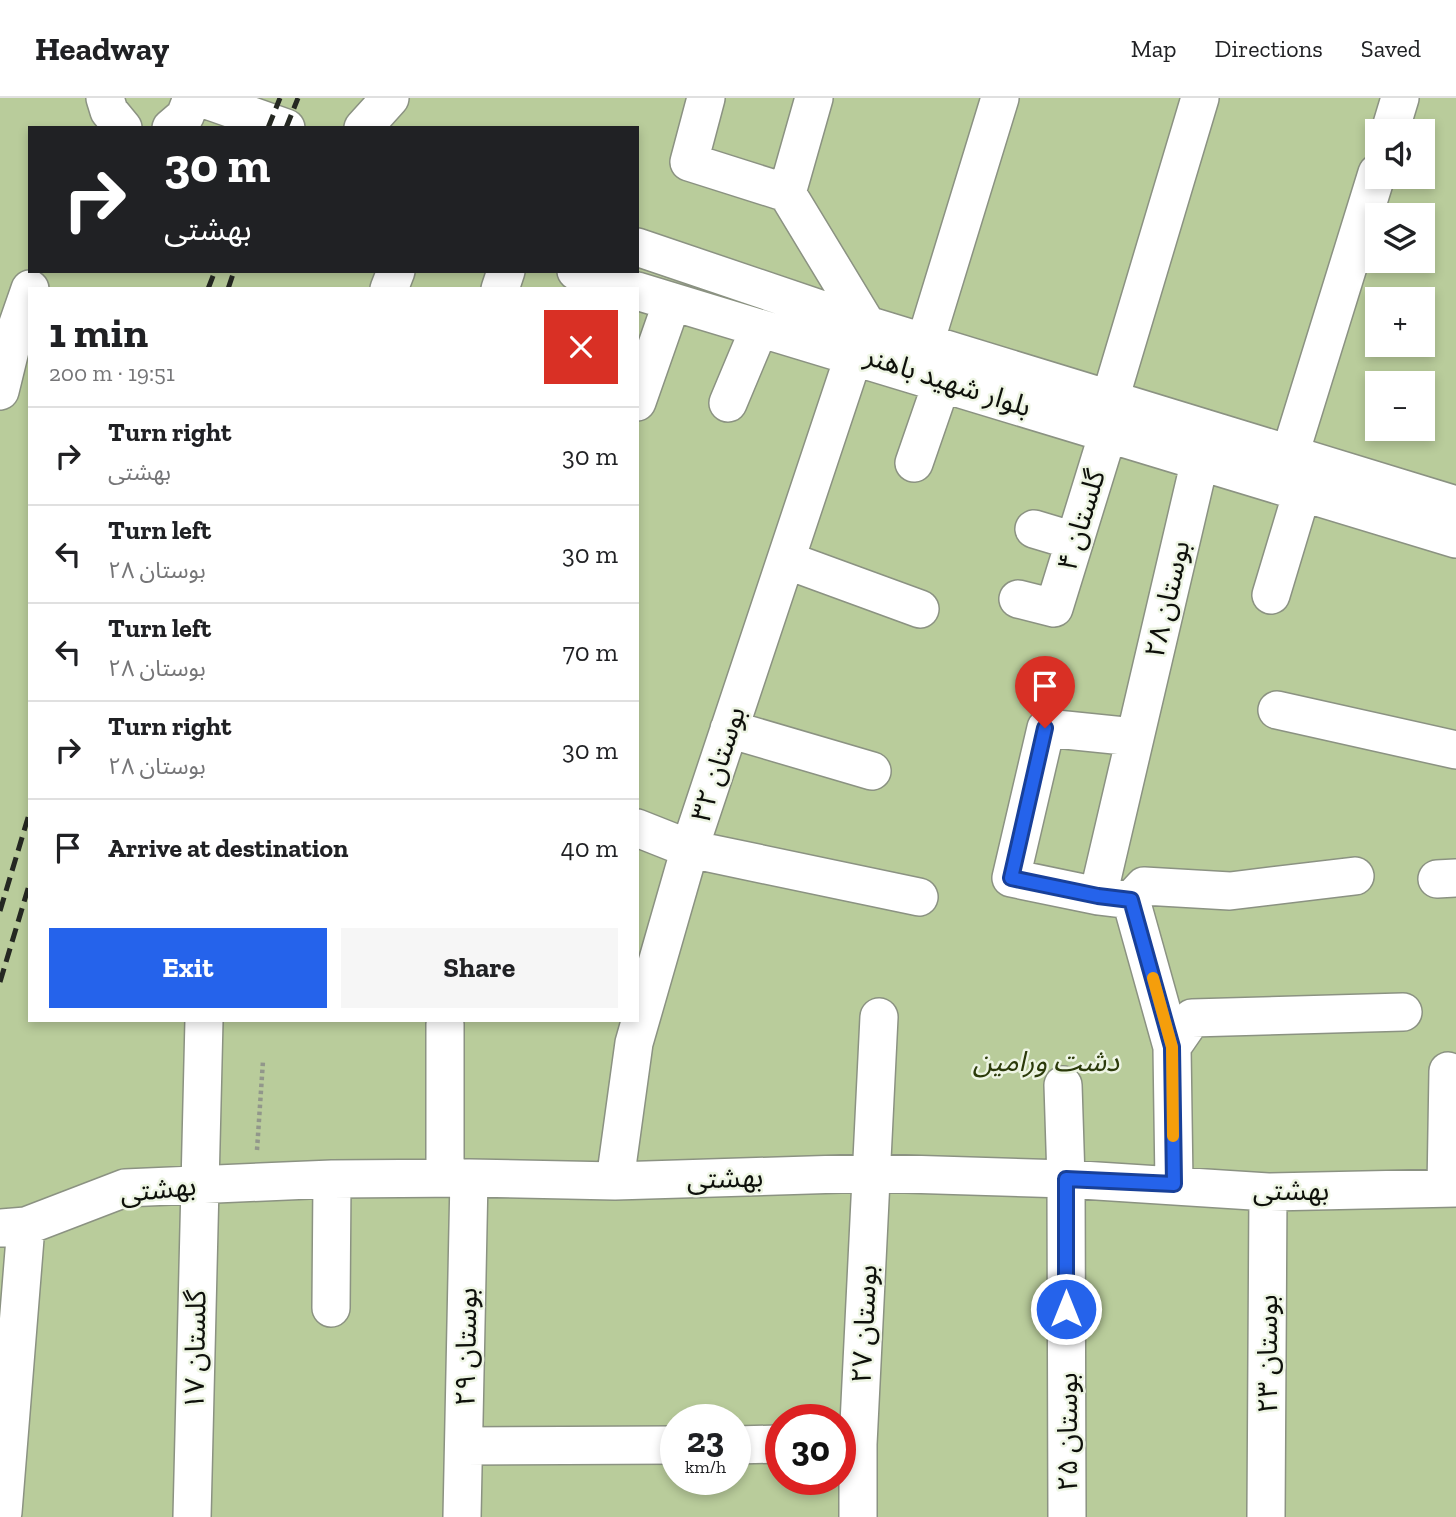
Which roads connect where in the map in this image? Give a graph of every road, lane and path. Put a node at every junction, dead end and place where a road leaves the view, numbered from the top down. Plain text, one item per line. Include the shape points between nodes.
1 (105, 98) edge
2 (192, 98) edge
3 (201, 98) edge
4 (390, 98) edge
5 (706, 98) edge
6 (814, 98) edge
7 (1000, 98) edge
8 (1200, 98) edge
9 (1400, 98) edge
10 (1394, 119) edge
11 (121, 126) edge
12 (173, 126) edge
13 (280, 126) edge
14 (365, 126) edge
15 (1372, 189) edge
16 (787, 193) junction
17 (639, 248) edge
18 (582, 273) edge
19 (625, 287) edge
20 (639, 292) edge
21 (28, 295) edge
22 (671, 302) junction
23 (759, 329) junction
24 (860, 340) junction
25 (925, 343) junction
26 (942, 382) junction
27 (0, 391) edge
28 (639, 396) edge
29 (728, 403) dead end
30 (1109, 416) junction
31 (1290, 454) junction
32 (1200, 460) junction
33 (914, 463) dead end
34 (1302, 492) junction
35 (1456, 505) edge
36 (1034, 529) dead end
37 (1456, 539) edge
38 (1074, 541) junction
39 (786, 560) junction
40 (1271, 596) dead end
41 (1018, 599) dead end
42 (920, 609) dead end
43 (1277, 710) dead end
44 (730, 729) junction
45 (1134, 737) junction
46 (1456, 750) edge
47 (872, 771) dead end
48 (639, 829) edge
49 (690, 849) junction
50 (1355, 876) dead end
51 (919, 897) dead end
52 (1115, 898) junction
53 (1403, 1012) dead end
54 (879, 1017) dead end
55 (204, 1022) edge
56 (445, 1024) dead end
57 (1172, 1047) junction
58 (263, 1061) dead end
59 (1448, 1071) dead end
60 (1063, 1085) dead end
61 (873, 1173) junction
62 (457, 1178) junction
63 (332, 1179) junction
64 (1066, 1179) junction
65 (615, 1181) junction
66 (255, 1182) junction
67 (199, 1184) junction
68 (1174, 1184) junction
69 (1451, 1188) edge
70 (1268, 1192) junction
71 (13, 1227) edge
72 (331, 1308) dead end
73 (853, 1404) edge
74 (660, 1445) edge
75 (465, 1446) junction
76 (855, 1495) edge
77 (3, 1512) dead end
78 (192, 1517) edge
79 (462, 1517) edge
80 (858, 1517) edge
81 (1067, 1517) edge
82 (1266, 1517) edge

1 - 11 street
2 - 12 street via 185,116
3 - 13 street
4 - 14 street
5 - 16 street via 689,162
6 - 16 street
7 - 25 street
8 - 30 street, گلستان ۴
9 - 10 street
15 - 31 street
16 - 24 street
17 - 24 street
18 - 19 street
20 - 22 street
21 - 27 street
22 - 23 street
22 - 28 street
23 - 24 street
23 - 29 street
24 - 25 street, بلوار شهید باهنر
24 - 26 street, بلوار شهید باهنر
24 - 39 street, بوستان ۳۲
25 - 30 street, بلوار شهید باهنر
26 - 30 street, بلوار شهید باهنر
26 - 33 street
30 - 31 street, بلوار شهید باهنر
30 - 32 street, بلوار شهید باهنر
30 - 38 street, گلستان ۴
31 - 35 street, بلوار شهید باهنر
32 - 34 street, بلوار شهید باهنر
32 - 45 street, بوستان ۲۸
34 - 37 street, بلوار شهید باهنر
34 - 40 street
36 - 38 street
38 - 41 street, گلستان ۴ via 1054,608
39 - 42 street
39 - 44 street, بوستان ۳۲
43 - 46 street
44 - 47 street
44 - 49 street, بوستان ۳۲
45 - 52 street, بوستان ۲۸
45 - 52 street via 1045,728 1011,878
48 - 49 street
49 - 51 street
49 - 65 street, بوستان ۳۲ via 634,1043
50 - 52 street via 1230,891 1144,886
52 - 57 street, بوستان ۲۸
53 - 57 street via 1192,1018
54 - 61 street, بوستان ۲۷
55 - 67 street, گلستان ۱۷
56 - 62 street, بوستان ۲۹
57 - 68 street, بوستان ۲۸
58 - 66 path
59 - 69 street
60 - 64 street, بوستان ۲۵
61 - 64 street, بهشتی
61 - 65 street, بهشتی
61 - 73 street, بوستان ۲۷
62 - 63 street, بهشتی
62 - 65 street, بهشتی
62 - 75 street, بوستان ۲۹
63 - 66 street, بهشتی
63 - 72 street
64 - 68 street, بهشتی
64 - 81 street, بوستان ۲۵
66 - 67 street, بهشتی
67 - 71 street, بهشتی via 125,1188
67 - 78 street, گلستان ۱۷
68 - 70 street, بهشتی
69 - 70 street, بهشتی
70 - 82 street, بوستان ۲۳
71 - 77 street
74 - 75 street
75 - 79 street, بوستان ۲۹
76 - 80 street, بوستان ۲۷

